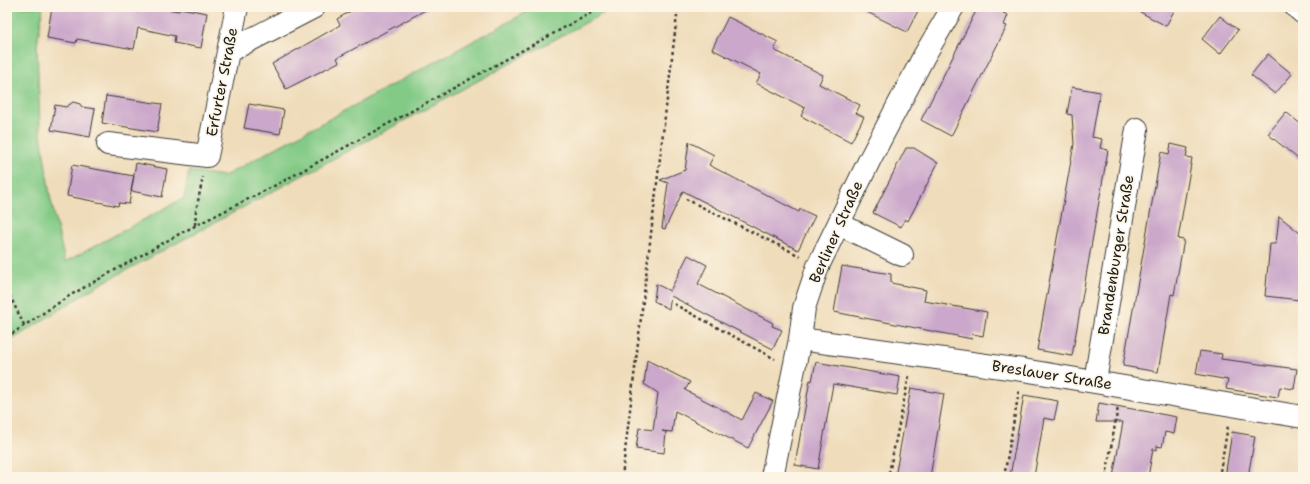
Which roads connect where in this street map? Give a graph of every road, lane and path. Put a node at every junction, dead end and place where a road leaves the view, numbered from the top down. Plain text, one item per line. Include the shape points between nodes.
1 (10, 7) edge
2 (237, 7) edge
3 (314, 7) edge
4 (602, 7) edge
5 (678, 7) edge
6 (953, 7) edge
7 (1296, 7) edge
8 (1303, 13) edge
9 (7, 34) edge
10 (229, 51) junction
11 (1137, 129) dead end
12 (108, 144) dead end
13 (207, 156) junction
14 (686, 199) dead end
15 (838, 224) junction
16 (195, 226) junction
17 (902, 255) dead end
18 (818, 266) junction
19 (7, 290) edge
20 (674, 304) dead end
21 (24, 325) junction
22 (7, 337) edge
23 (800, 339) junction
24 (913, 354) junction
25 (793, 369) junction
26 (1023, 370) junction
27 (1095, 381) junction
28 (1122, 387) junction
29 (1232, 406) junction
30 (1303, 417) edge
31 (889, 473) dead end
32 (622, 477) edge
33 (772, 477) edge
34 (1004, 477) edge
35 (1106, 477) edge
36 (1219, 477) edge

1 - 9 path
2 - 10 street, Erfurter Straße
3 - 10 street
4 - 16 path via 276,185
5 - 32 path
6 - 15 street, Berliner Straße via 924,56
7 - 8 street
10 - 13 street, Erfurter Straße
11 - 27 street, Brandenburger Straße
12 - 13 street
13 - 16 path
14 - 18 path
15 - 17 street
15 - 18 street, Berliner Straße
16 - 21 path via 69,296
18 - 23 street, Berliner Straße via 804,308
19 - 21 path
20 - 25 path
21 - 22 path
23 - 24 street, Breslauer Straße
23 - 25 street, Berliner Straße
24 - 26 street, Breslauer Straße
24 - 31 path
25 - 33 street, Berliner Straße
26 - 27 street, Breslauer Straße
26 - 34 path
27 - 28 street, Breslauer Straße
28 - 29 street, Breslauer Straße
28 - 35 path
29 - 30 street, Breslauer Straße
29 - 36 path

